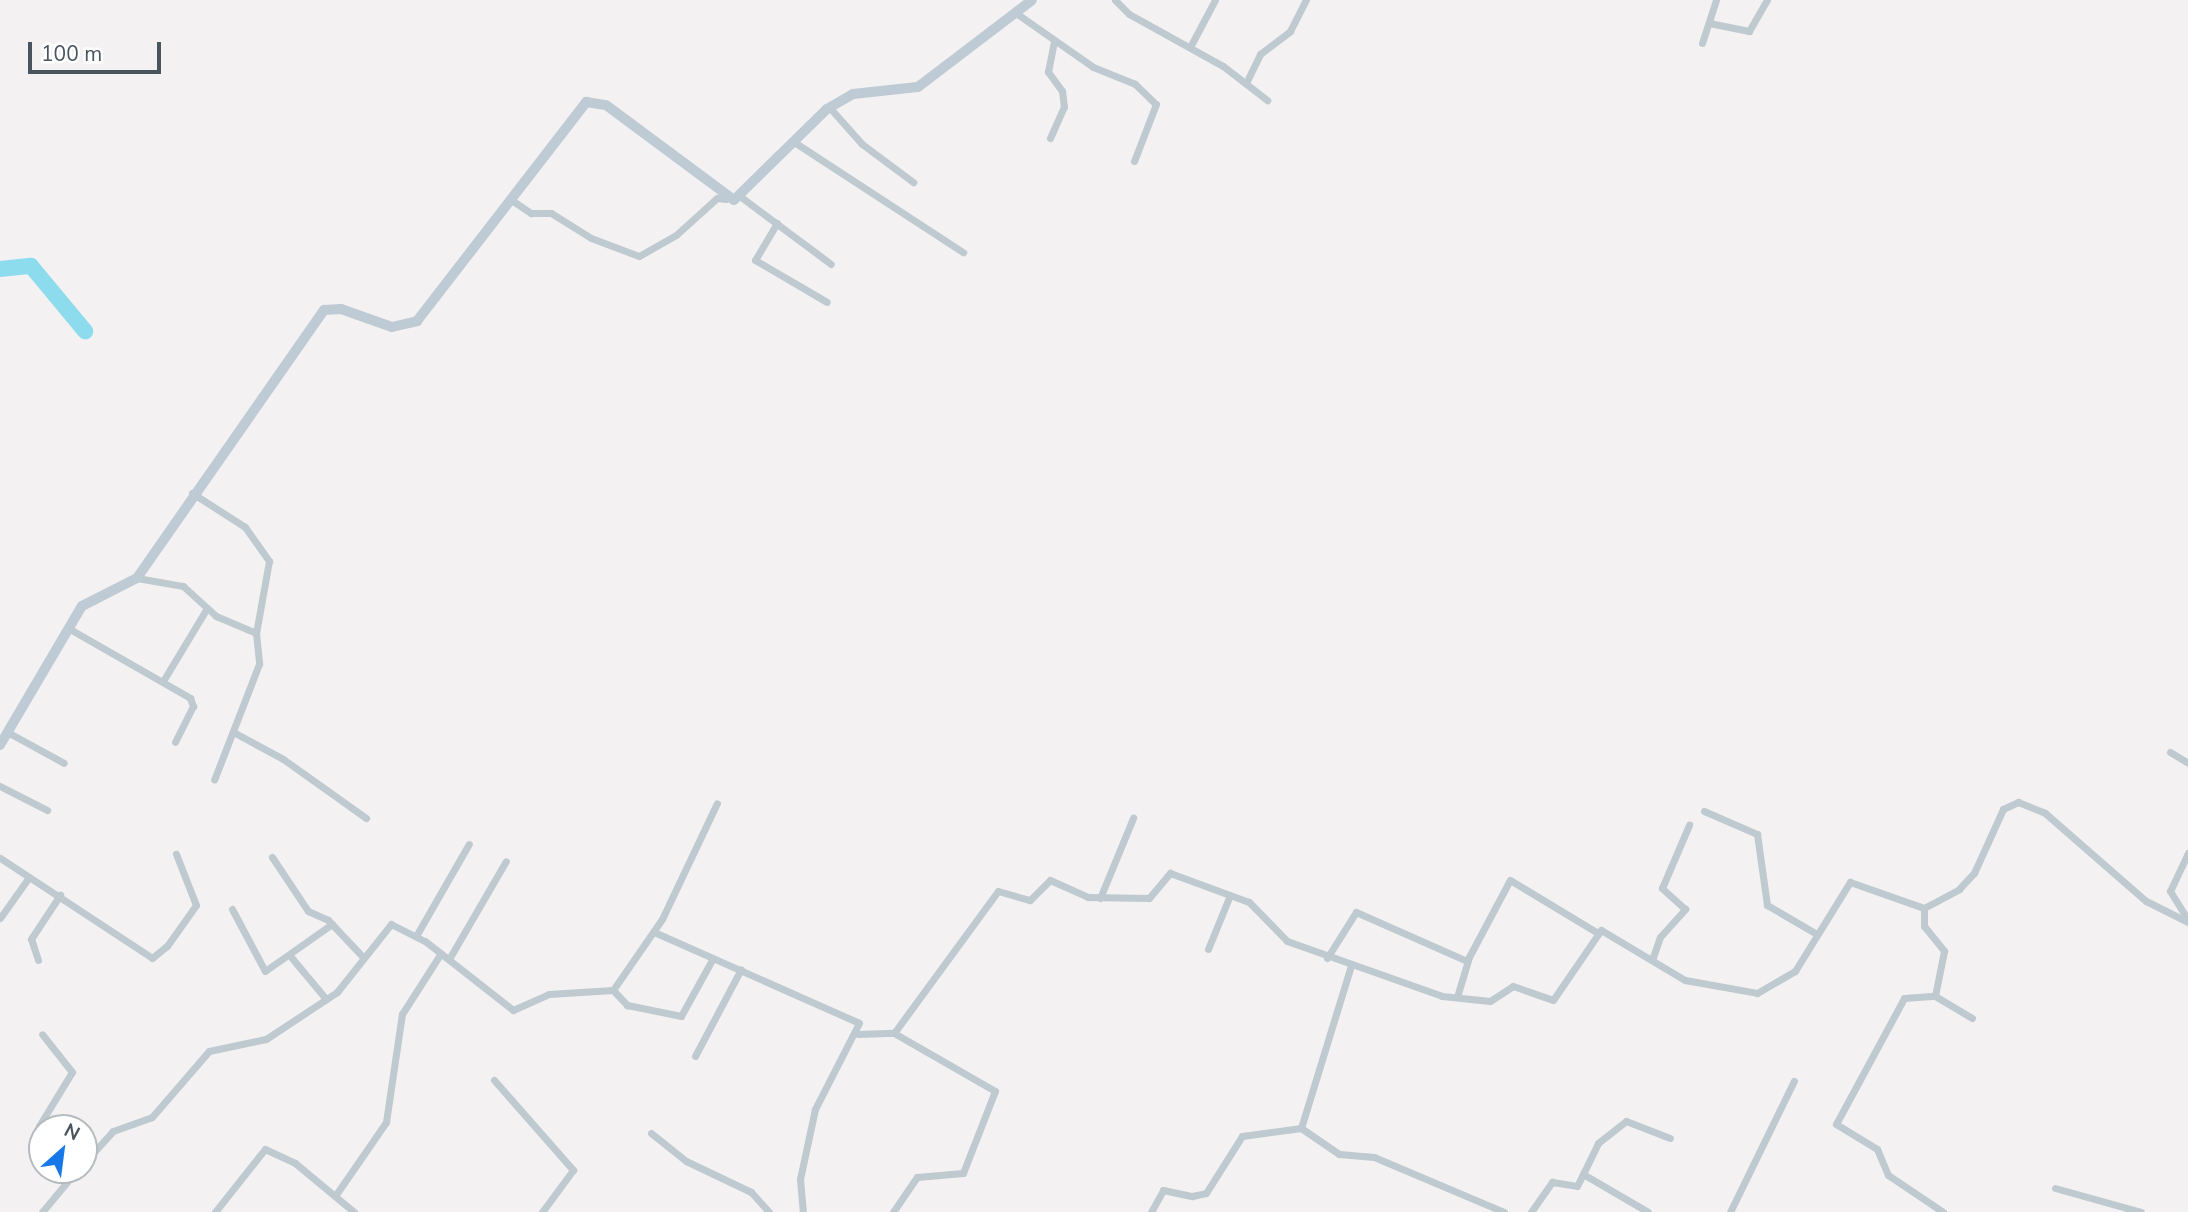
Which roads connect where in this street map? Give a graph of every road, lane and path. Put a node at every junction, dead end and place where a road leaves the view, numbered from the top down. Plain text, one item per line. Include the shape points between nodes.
1 (1032, 0) edge
2 (1115, 0) edge
3 (1215, 0) edge
4 (1306, 0) edge
5 (1716, 0) edge
6 (1767, 0) edge
7 (1016, 13) junction
8 (1709, 23) junction
9 (1054, 42) junction
10 (1702, 43) dead end
11 (1190, 47) junction
12 (1246, 83) junction
13 (1267, 100) dead end
14 (831, 108) junction
15 (1050, 138) dead end
16 (794, 142) junction
17 (1134, 162) dead end
18 (913, 182) dead end
19 (741, 197) junction
20 (726, 199) junction
21 (513, 201) junction
22 (777, 223) junction
23 (963, 252) dead end
24 (831, 264) dead end
25 (827, 302) dead end
26 (191, 493) junction
27 (137, 578) junction
28 (207, 608) junction
29 (68, 628) junction
30 (256, 633) junction
31 (163, 681) junction
32 (235, 733) junction
33 (11, 734) junction
34 (175, 742) dead end
35 (0, 745) edge
36 (2170, 752) dead end
37 (64, 762) dead end
38 (2188, 763) edge
39 (214, 780) dead end
40 (0, 786) edge
41 (717, 803) dead end
42 (47, 810) dead end
43 (1704, 811) dead end
44 (366, 818) dead end
45 (1133, 818) dead end
46 (1689, 825) dead end
47 (469, 844) dead end
48 (2188, 853) edge
49 (176, 854) dead end
50 (272, 857) dead end
51 (0, 858) edge
52 (506, 862) dead end
53 (29, 877) junction
54 (60, 895) junction
55 (1230, 895) junction
56 (1100, 898) junction
57 (1924, 908) junction
58 (232, 909) dead end
59 (0, 918) edge
60 (2188, 921) edge
61 (332, 924) junction
62 (654, 932) junction
63 (1598, 933) junction
64 (1815, 933) junction
65 (416, 936) junction
66 (1208, 949) dead end
67 (441, 953) junction
68 (291, 957) junction
69 (363, 957) junction
70 (713, 958) junction
71 (1327, 958) junction
72 (449, 959) junction
73 (38, 960) dead end
74 (1652, 960) junction
75 (1467, 961) junction
76 (1351, 965) junction
77 (741, 968) junction
78 (613, 990) junction
79 (1935, 996) junction
80 (1457, 997) junction
81 (326, 999) junction
82 (1972, 1018) dead end
83 (894, 1033) junction
84 (42, 1034) dead end
85 (858, 1034) junction
86 (695, 1056) dead end
87 (494, 1080) dead end
88 (1794, 1081) dead end
89 (46, 1114) edge
90 (1301, 1129) junction
91 (651, 1133) dead end
92 (1670, 1138) dead end
93 (98, 1148) edge
94 (1583, 1174) junction
95 (63, 1184) edge
96 (2055, 1188) dead end
97 (335, 1196) junction
98 (42, 1212) edge
99 (215, 1212) edge
100 (354, 1212) edge
101 (542, 1212) edge
102 (769, 1212) edge
103 (803, 1212) edge
104 (893, 1212) edge
105 (1151, 1212) edge
106 (1504, 1212) edge
107 (1531, 1212) edge
108 (1648, 1212) edge
109 (1730, 1212) edge
110 (1943, 1212) edge
111 (2141, 1212) edge

1 - 7 street
2 - 11 street via 1129,14
3 - 11 street
4 - 12 street via 1290,31 1260,54
5 - 8 street
6 - 8 street via 1749,31
7 - 9 street
7 - 14 street via 918,87 853,94
8 - 10 street
9 - 15 street via 1048,72 1062,91 1064,107
9 - 17 street via 1135,84 1156,104
11 - 12 street
12 - 13 street
14 - 16 street
14 - 18 street via 862,144
16 - 19 street
16 - 23 street
19 - 20 street
19 - 22 street
20 - 21 street via 718,198 676,235 639,256 591,238 551,213 531,213
20 - 21 street via 628,120 590,100
21 - 26 street via 417,321 392,327 341,309 324,310
22 - 24 street
22 - 25 street via 755,260
26 - 27 street
26 - 30 street via 245,527 264,550 268,576
27 - 28 street via 183,586
27 - 29 street via 88,601
28 - 30 street
28 - 31 street
29 - 31 street
29 - 33 street
30 - 32 street via 259,664
31 - 34 street via 194,702
32 - 39 street
32 - 44 street via 300,769
33 - 35 street
33 - 37 street
36 - 38 street
40 - 42 street
41 - 62 street
43 - 64 street via 1757,834 1767,905
45 - 56 street
46 - 74 street via 1662,888 1685,909 1660,937
47 - 65 street
48 - 60 street via 2170,891
49 - 54 street via 196,905 156,957 146,956
50 - 61 street via 308,911
51 - 53 street
52 - 72 street
53 - 54 street
53 - 59 street
54 - 73 street via 33,933
55 - 56 street via 1167,873 1152,897
55 - 66 street
55 - 71 street via 1264,911 1281,937
56 - 83 street via 1050,880 1030,900 998,891
57 - 60 street via 1959,889 1974,873 1997,818 2018,802 2045,813 2146,901
57 - 64 street via 1850,882
57 - 79 street via 1924,926 1944,951
58 - 68 street via 261,969 270,972
61 - 68 street
61 - 69 street
62 - 70 street
62 - 78 street
63 - 74 street via 1607,931
63 - 75 street via 1510,880
63 - 80 street via 1553,1000 1513,986 1490,1001
64 - 74 street via 1787,980 1757,993 1710,988
65 - 67 street
65 - 69 street via 391,924
67 - 72 street
67 - 97 street via 402,1014 386,1122
68 - 81 street
69 - 81 street via 347,984
70 - 77 street
70 - 78 street via 681,1016 627,1005
71 - 75 street via 1356,912
71 - 76 street
72 - 78 street via 513,1010 549,994
75 - 80 street
76 - 80 street via 1417,990
76 - 90 street
77 - 85 street via 840,1010 857,1020
77 - 86 street
79 - 82 street
79 - 110 street via 1904,998 1836,1124 1877,1149 1888,1175
81 - 93 street via 266,1039 209,1051 152,1117 113,1131
83 - 85 street
83 - 104 street via 995,1091 963,1173 924,1173
84 - 89 street via 72,1072
85 - 103 street via 817,1102 801,1166
87 - 101 street via 573,1170
88 - 109 street
90 - 105 street via 1242,1136 1206,1193 1192,1196 1163,1190
90 - 106 street via 1339,1154 1374,1157
91 - 102 street via 686,1161 751,1192
92 - 94 street via 1626,1121 1598,1143
94 - 107 street via 1577,1186 1552,1182
94 - 108 street
95 - 98 street
96 - 111 street
97 - 99 street via 295,1163 265,1149
97 - 100 street

